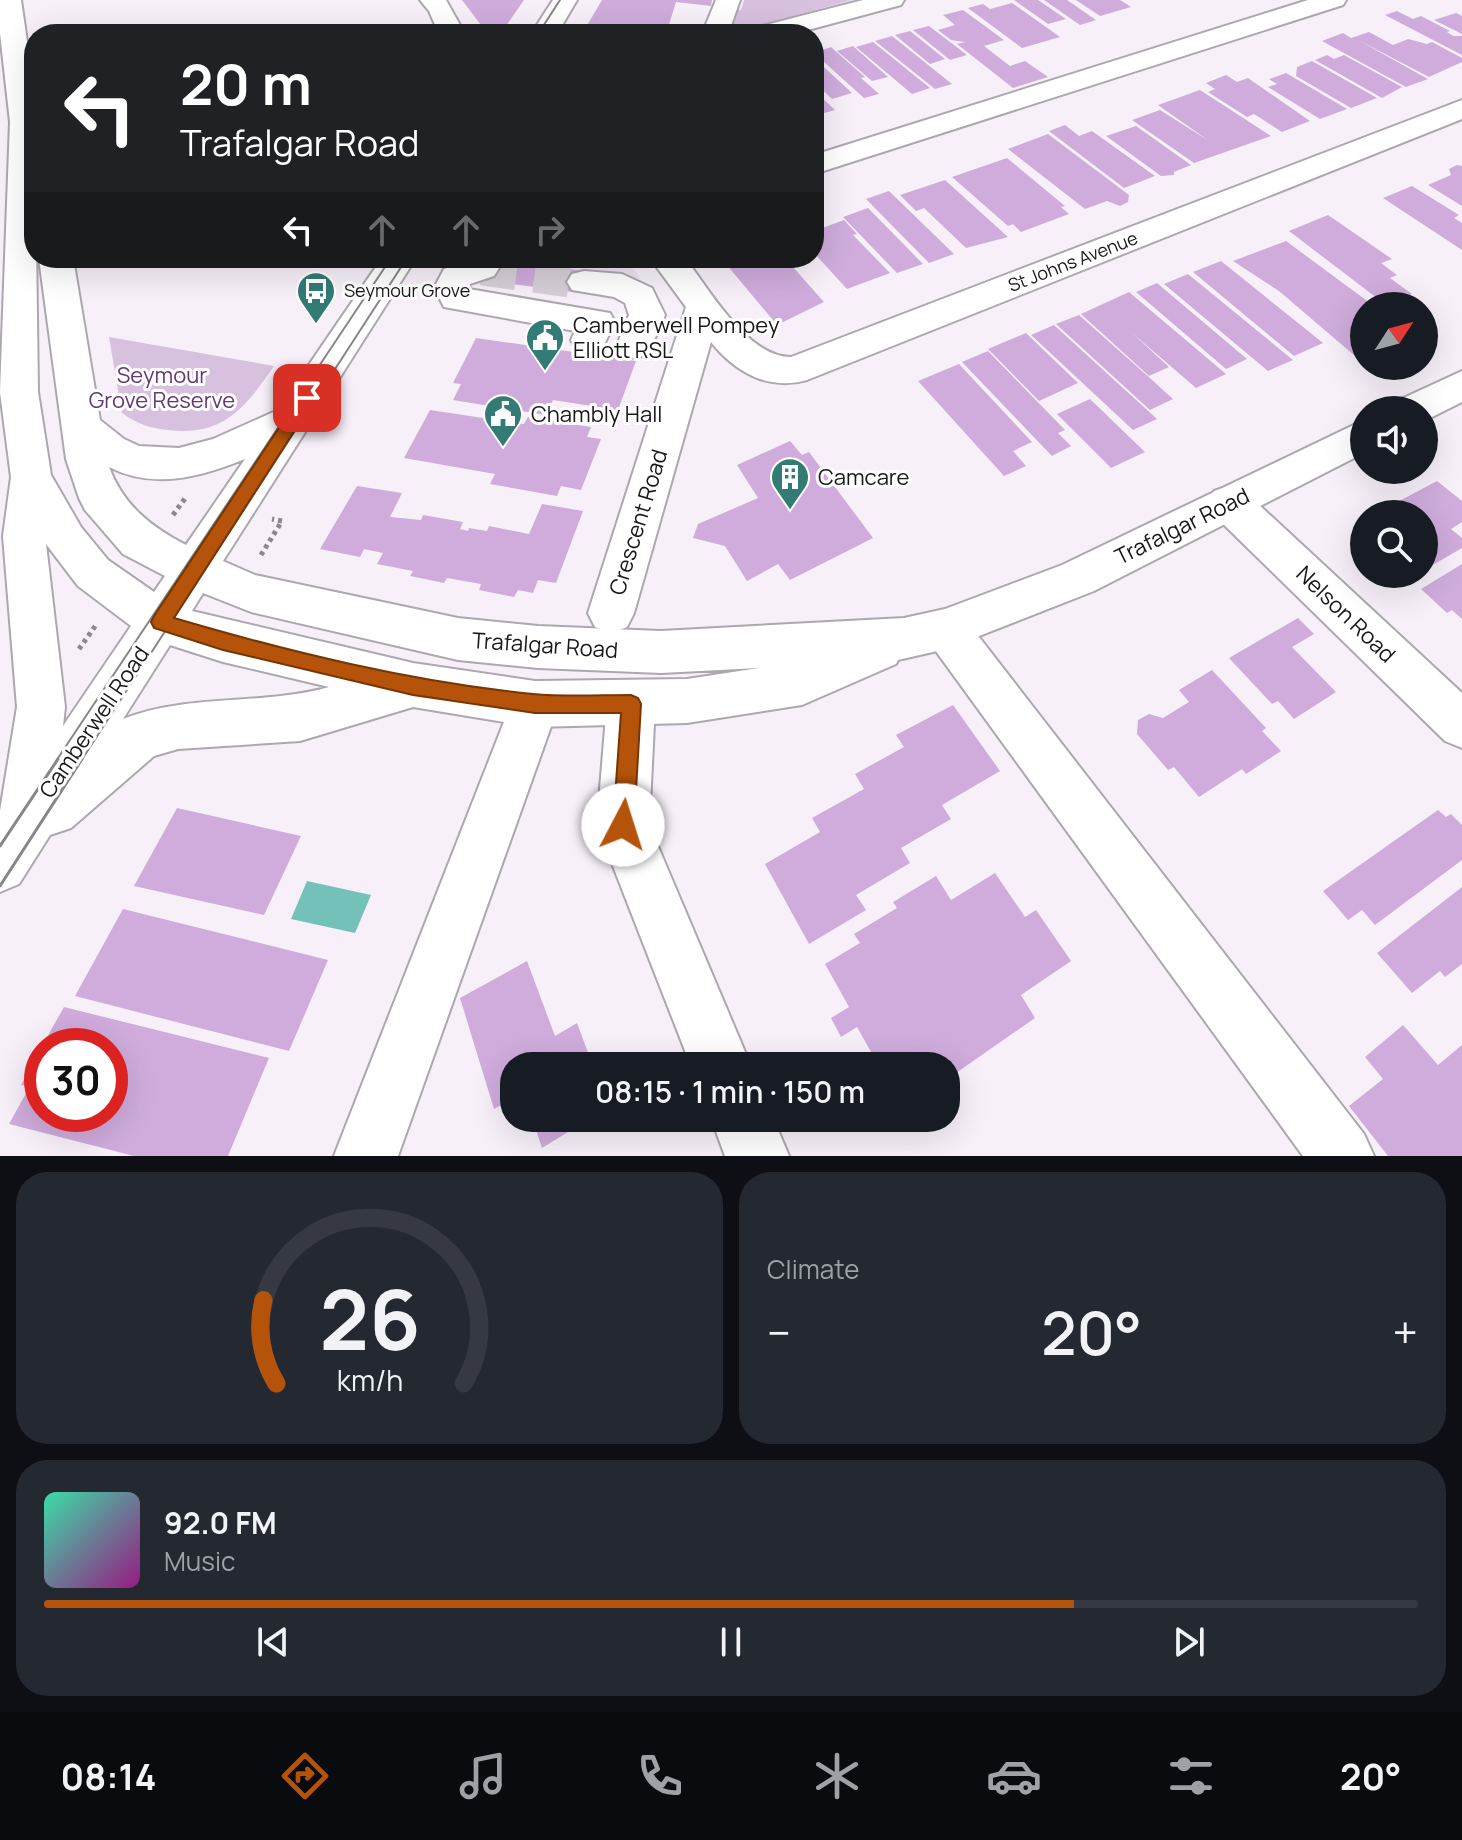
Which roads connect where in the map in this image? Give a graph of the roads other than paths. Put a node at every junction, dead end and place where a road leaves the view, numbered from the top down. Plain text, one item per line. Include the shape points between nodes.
1 (9, 0) edge
2 (432, 0) edge
3 (565, 0) edge
4 (728, 0) edge
5 (892, 0) edge
6 (1334, 0) edge
7 (447, 24) edge
8 (550, 24) edge
9 (719, 24) edge
10 (801, 24) edge
11 (1462, 109) edge
12 (24, 122) joint
13 (824, 162) edge
14 (18, 232) edge
15 (57, 268) edge
16 (392, 268) edge
17 (482, 268) tunnel mouth
18 (675, 268) edge
19 (584, 282) tunnel mouth
20 (704, 306) junction
21 (589, 340) dead end
22 (635, 345) dead end
23 (1461, 387) edge
24 (1438, 398) edge
25 (293, 420) junction
26 (81, 426) junction
27 (1350, 442) edge
28 (31, 477) junction
29 (1229, 503) junction
30 (195, 569) junction
31 (611, 613) dead end
32 (160, 622) junction
33 (925, 634) junction
34 (413, 685) junction
35 (535, 704) junction
36 (631, 704) junction
37 (1462, 725) edge
38 (9, 851) edge
39 (715, 1052) edge
40 (748, 1132) edge
41 (366, 1156) edge
42 (757, 1156) edge
43 (1342, 1156) edge

1 - 12 main road
2 - 7 main road
3 - 8 main road
4 - 9 main road
5 - 10 main road
6 - 13 main road
11 - 20 main road, St Johns Avenue via 794,370 754,364
12 - 14 main road
14 - 28 main road via 19,392
15 - 26 main road
16 - 25 main road, Camberwell Road
17 - 21 main road via 456,277 451,286 456,299 597,322
18 - 20 main road
19 - 22 main road via 622,286 640,296 647,315
20 - 31 main road, Crescent Road
23 - 24 main road
25 - 26 main road via 218,455 160,464 136,462 111,451
25 - 30 main road, Camberwell Road
26 - 30 main road via 92,479 118,521 138,541
27 - 29 main road, Trafalgar Road
28 - 32 main road via 66,540 93,573
28 - 38 main road via 24,536 41,707 31,788
29 - 33 main road, Trafalgar Road via 1078,578
29 - 37 main road, Nelson Road
30 - 32 main road, Camberwell Road
30 - 33 main road, Trafalgar Road via 251,593 458,639 511,645 661,652
32 - 34 main road, Trafalgar Road
32 - 38 main road, Camberwell Road
33 - 36 main road, Trafalgar Road via 802,683
33 - 43 main road
34 - 35 main road, Trafalgar Road
34 - 38 main road via 300,718 178,726 140,736
35 - 36 main road, Trafalgar Road
35 - 41 main road
36 - 39 main road via 623,825
40 - 42 main road

